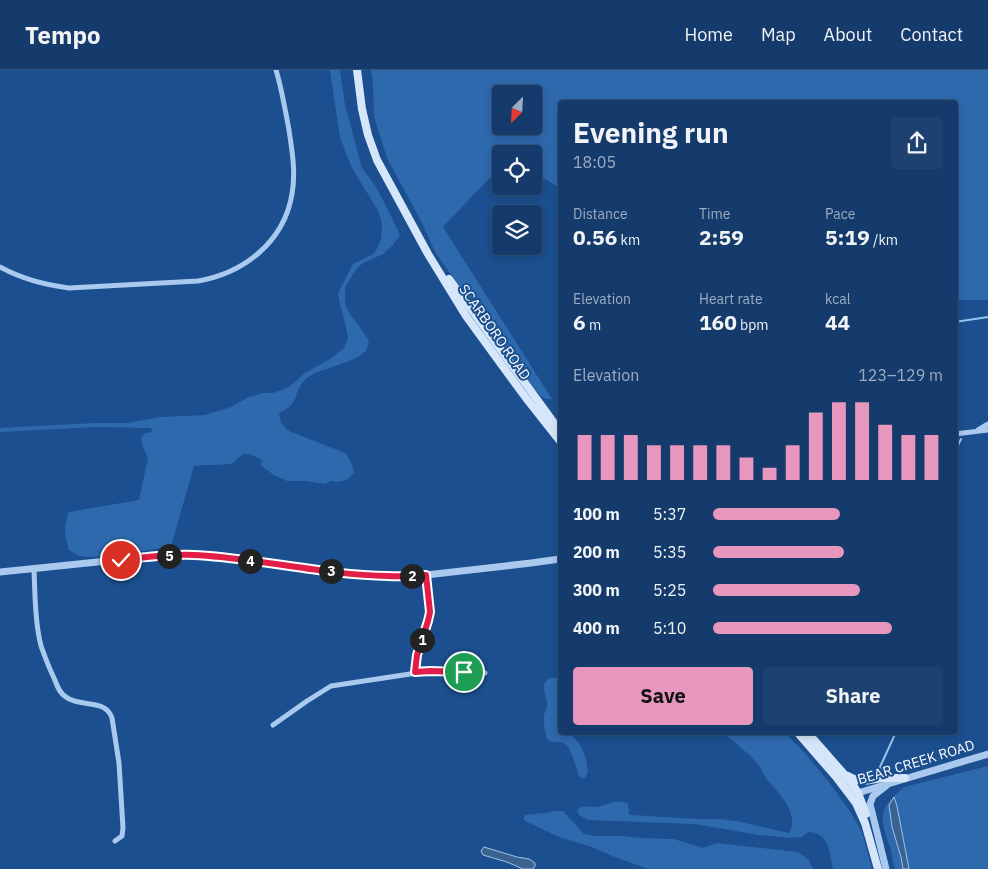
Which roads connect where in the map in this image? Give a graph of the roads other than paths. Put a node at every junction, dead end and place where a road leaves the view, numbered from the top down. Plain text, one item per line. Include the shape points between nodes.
1 (276, 70) edge
2 (357, 70) edge
3 (417, 232) junction
4 (0, 266) edge
5 (988, 424) edge
6 (558, 428) edge
7 (988, 430) edge
8 (978, 431) junction
9 (958, 434) edge
10 (558, 438) edge
11 (558, 559) edge
12 (34, 569) junction
13 (0, 572) edge
14 (426, 575) junction
15 (415, 672) junction
16 (485, 673) dead end
17 (273, 725) dead end
18 (800, 735) edge
19 (805, 735) edge
20 (811, 735) edge
21 (988, 754) edge
22 (843, 772) junction
23 (905, 778) junction
24 (890, 783) junction
25 (854, 794) junction
26 (115, 841) dead end
27 (878, 869) edge
28 (882, 869) edge
29 (886, 869) edge

1 - 4 street via 294,163 292,194 278,230 248,262 229,272 198,281 69,288 30,281
2 - 3 main road, SCARBORO ROAD via 362,109 377,160
3 - 6 main road, SCARBORO ROAD
3 - 10 main road, SCARBORO ROAD via 466,316
5 - 8 street
7 - 8 street
8 - 9 street
11 - 14 street
12 - 13 street
12 - 14 street via 194,555 356,574
12 - 26 street via 41,644 58,689 73,701 97,705 111,714 119,762 123,828 122,836
14 - 15 street via 430,612
15 - 16 street
15 - 17 street via 332,686
18 - 25 main road
19 - 25 street
20 - 22 main road
21 - 23 street, BEAR CREEK ROAD
22 - 23 main road via 862,781
22 - 25 main road
23 - 24 street, BEAR CREEK ROAD
24 - 25 street, BEAR CREEK ROAD
24 - 29 street via 873,796 870,804
25 - 27 main road
25 - 28 main road via 872,830

